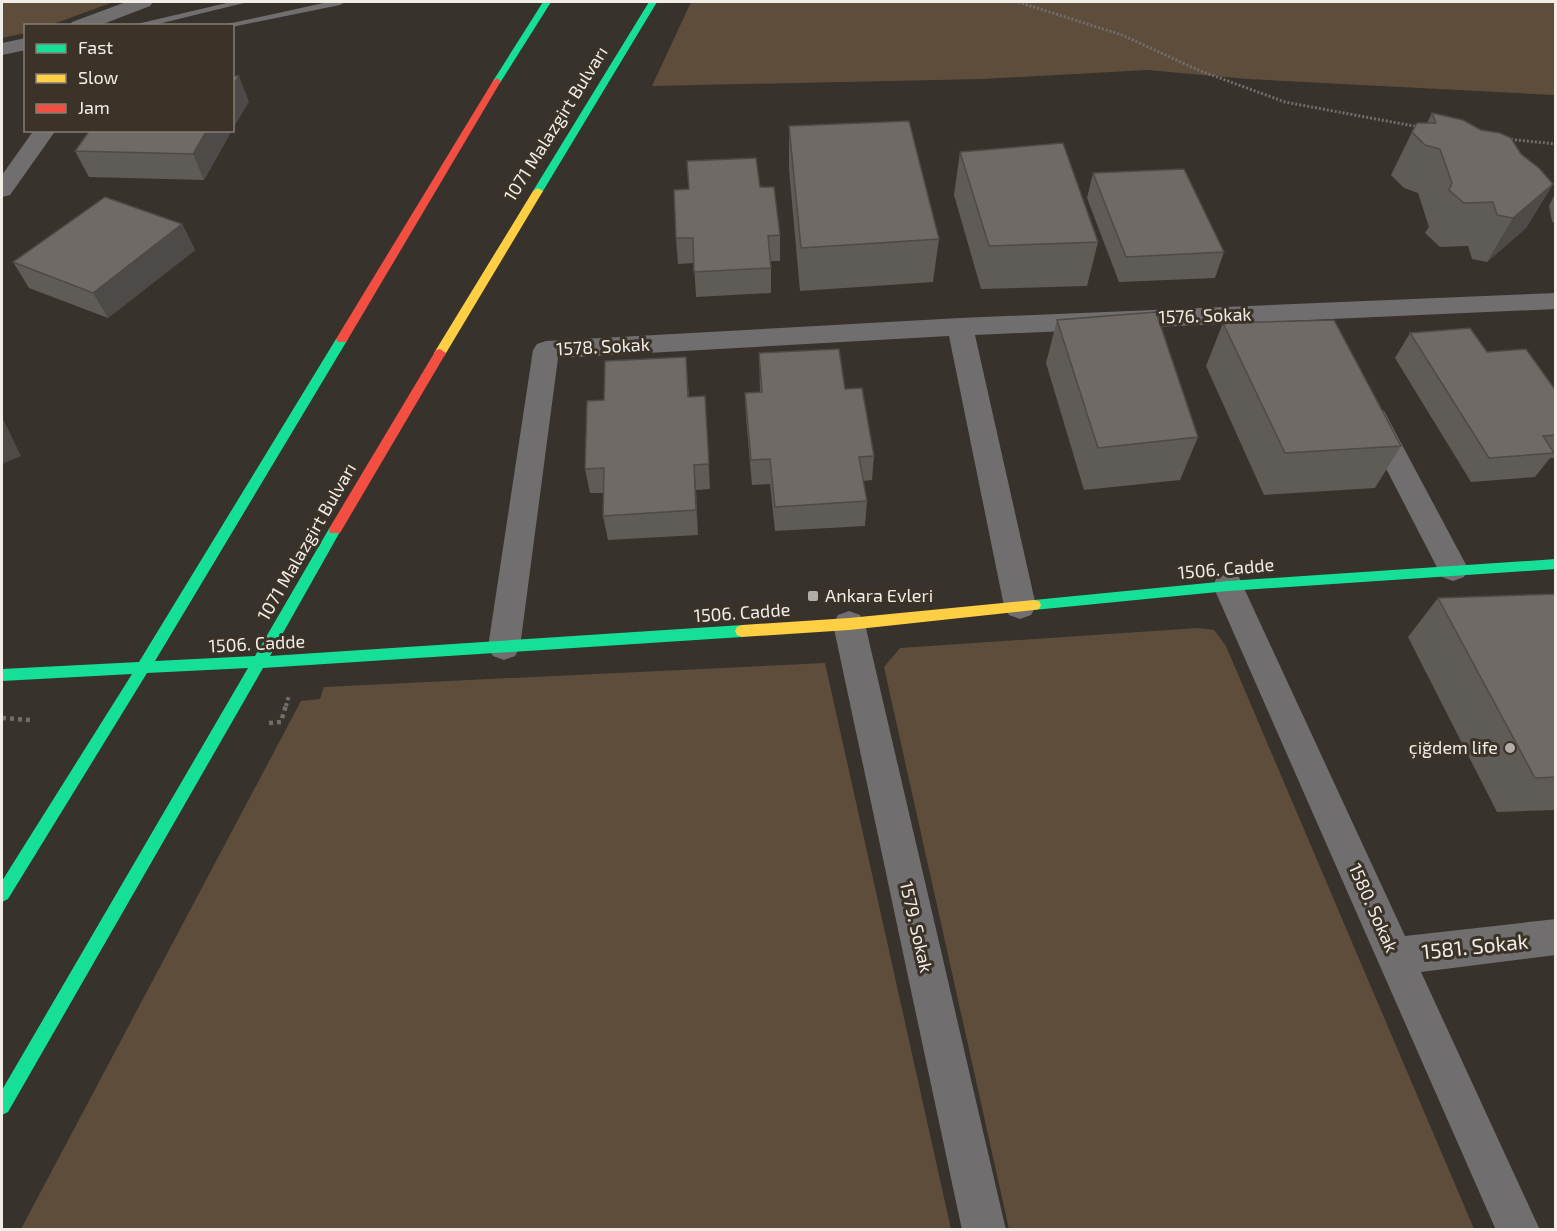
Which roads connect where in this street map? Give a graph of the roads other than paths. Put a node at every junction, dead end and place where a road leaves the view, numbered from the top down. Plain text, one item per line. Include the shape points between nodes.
1 (143, 2) edge
2 (243, 2) edge
3 (340, 2) edge
4 (547, 2) edge
5 (653, 2) edge
6 (118, 17) edge
7 (88, 24) edge
8 (142, 24) edge
9 (233, 24) edge
10 (24, 44) edge
11 (2, 49) edge
12 (44, 132) edge
13 (2, 190) edge
14 (1556, 301) edge
15 (960, 327) junction
16 (1362, 394) edge
17 (1556, 564) edge
18 (1453, 569) junction
19 (1228, 586) junction
20 (1020, 606) junction
21 (849, 624) junction
22 (504, 647) junction
23 (2, 675) edge
24 (2, 894) edge
25 (1556, 938) edge
26 (1395, 956) junction
27 (2, 1106) edge
28 (984, 1230) edge
29 (1518, 1230) edge

1 - 6 street
2 - 8 lane
3 - 9 lane
4 - 24 main road via 179,611
5 - 27 main road, 1071 Malazgirt Bulvarı via 314,564
6 - 7 street
10 - 11 street
12 - 13 street
14 - 15 street, 1576. Sokak via 1324,322
15 - 20 street
15 - 22 street, 1578. Sokak via 546,350
16 - 18 street
17 - 18 main road, 1506. Cadde
18 - 19 main road, 1506. Cadde
19 - 20 main road, 1506. Cadde
19 - 26 street, 1580. Sokak
20 - 21 main road, 1506. Cadde
21 - 22 main road, 1506. Cadde
21 - 28 street, 1579. Sokak
22 - 23 main road, 1506. Cadde
25 - 26 street, 1581. Sokak
26 - 29 street, 1580. Sokak

